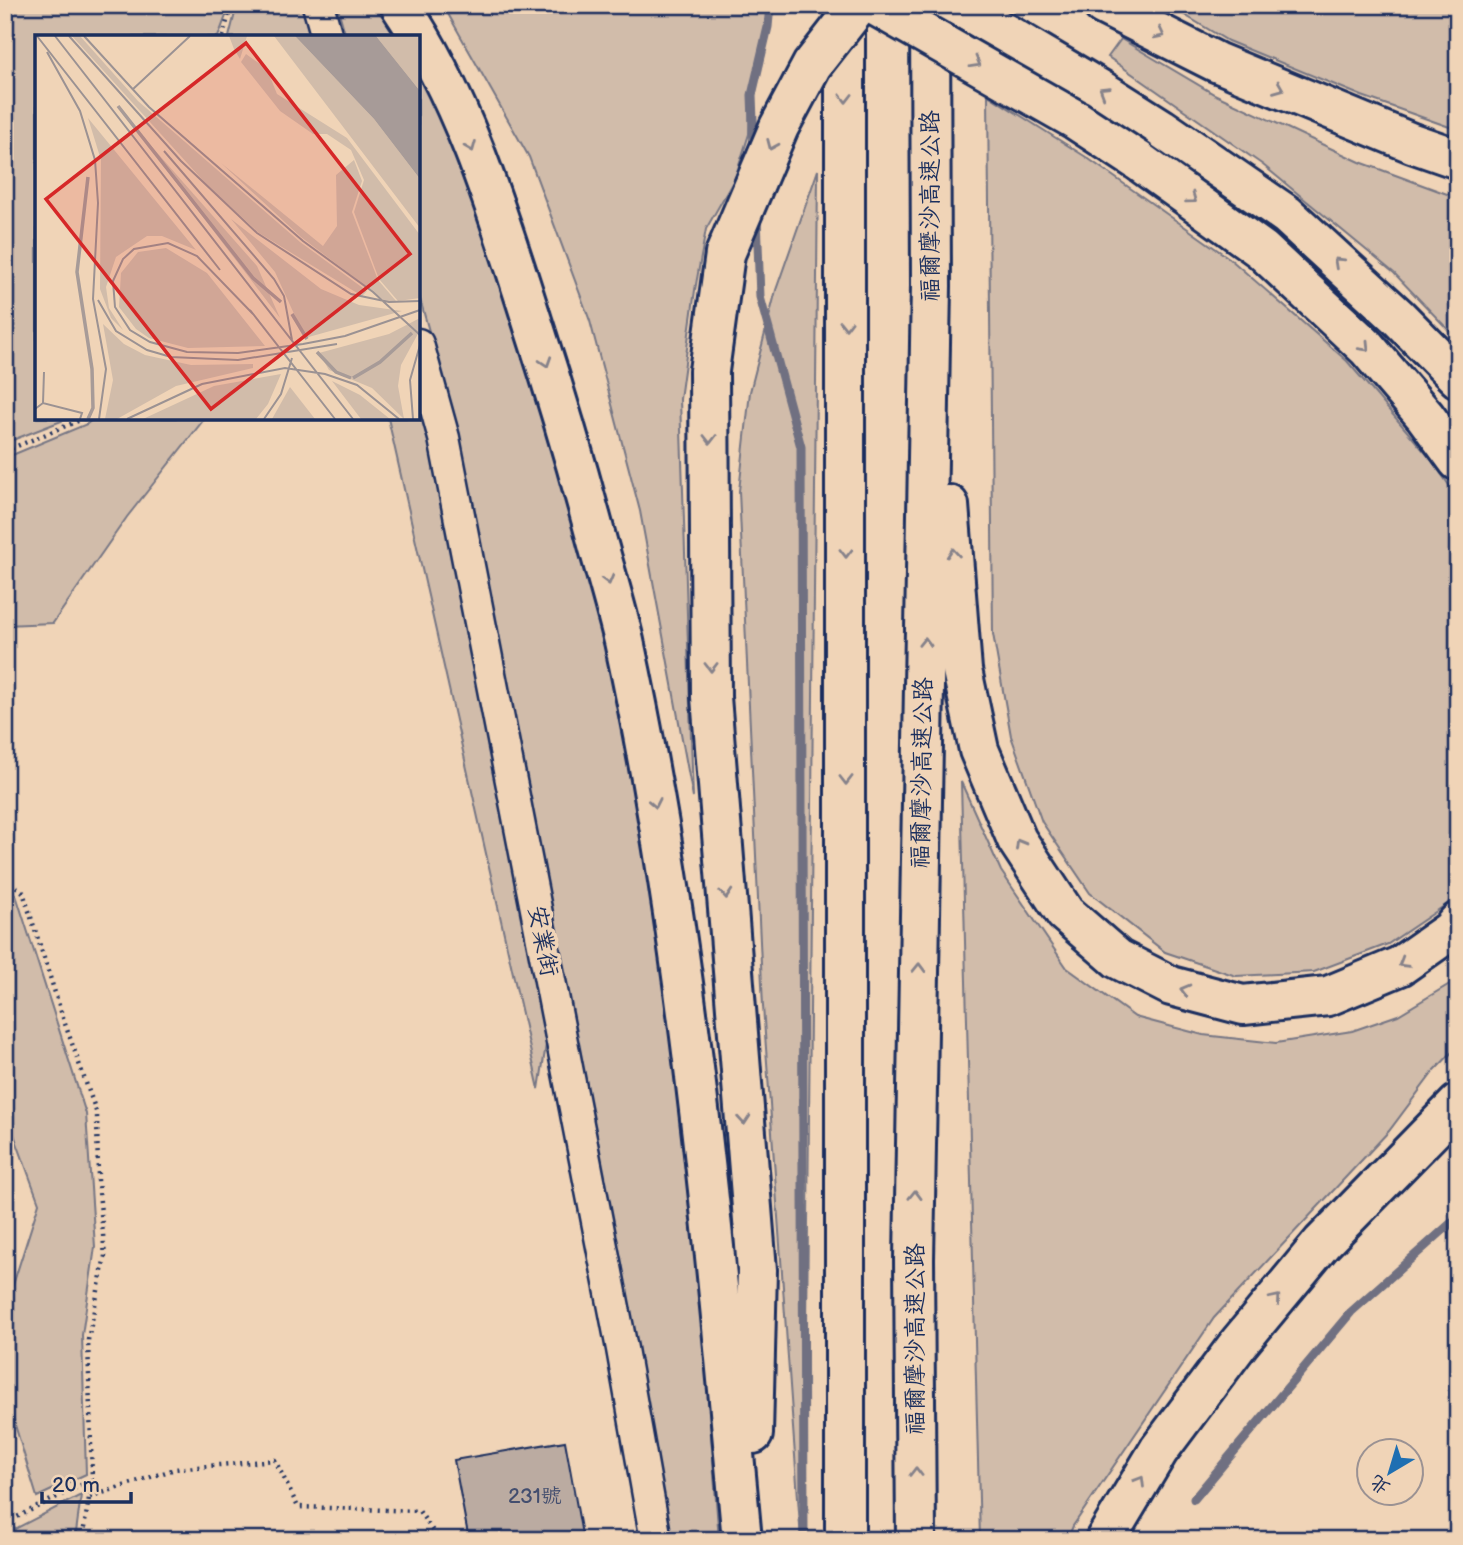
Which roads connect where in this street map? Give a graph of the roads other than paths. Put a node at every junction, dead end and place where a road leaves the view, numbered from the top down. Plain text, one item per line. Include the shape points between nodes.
1 (318, 5) edge
2 (400, 5) edge
3 (845, 5) edge
4 (859, 5) edge
5 (874, 5) edge
6 (930, 5) edge
7 (957, 5) edge
8 (1103, 5) edge
9 (326, 35) edge
10 (418, 35) edge
11 (420, 39) edge
12 (1458, 159) edge
13 (931, 286) junction
14 (420, 351) edge
15 (1458, 378) edge
16 (1458, 461) edge
17 (1458, 922) edge
18 (1458, 1104) edge
19 (656, 1540) edge
20 (742, 1540) edge
21 (750, 1540) edge
22 (845, 1540) edge
23 (916, 1540) edge
24 (1105, 1540) edge

1 - 9 street
2 -> 10 highway
3 -> 22 highway
4 -> 21 highway, bridge via 812,65 779,127 725,254 709,371 711,696 757,1270
5 -> 16 highway, bridge via 1076,120 1262,250 1367,348
6 - 13 highway, 福爾摩沙高速公路
15 -> 7 highway via 1287,215 1161,128
8 -> 12 highway via 1216,62
11 -> 20 highway via 446,83 499,218 565,422 623,638 659,822 690,1026
17 -> 13 highway via 1400,966 1328,996 1242,1005 1171,986 1118,959 1065,913 1017,840 979,750 962,670
23 -> 13 highway, 福爾摩沙高速公路 via 914,1259
14 - 19 street, 安業街 via 444,438
24 -> 18 highway via 1159,1450 1239,1343 1322,1243

